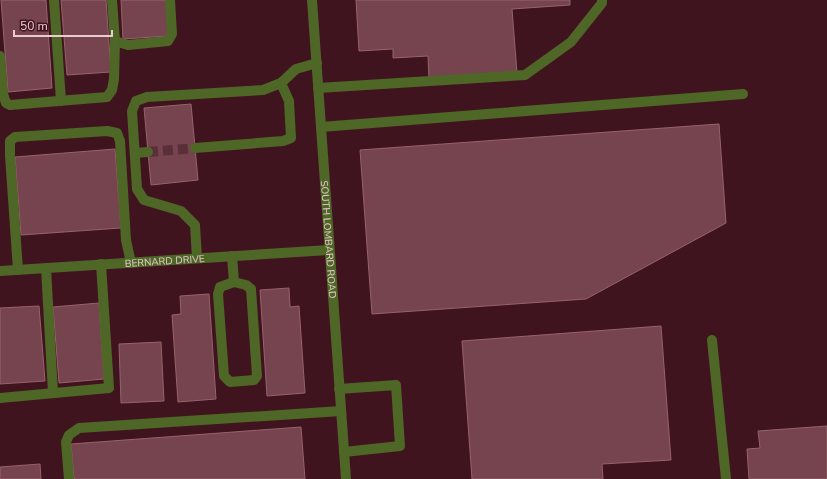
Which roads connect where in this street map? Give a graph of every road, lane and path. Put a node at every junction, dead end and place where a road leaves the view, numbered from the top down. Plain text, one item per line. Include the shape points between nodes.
1 (54, 0) edge
2 (112, 0) edge
3 (170, 0) edge
4 (312, 0) edge
5 (602, 0) edge
6 (115, 41) junction
7 (0, 56) edge
8 (317, 63) junction
9 (281, 83) junction
10 (318, 88) junction
11 (743, 94) dead end
12 (61, 101) junction
13 (321, 126) junction
14 (195, 148) tunnel mouth
15 (148, 152) tunnel mouth
16 (134, 153) junction
17 (329, 250) junction
18 (232, 256) junction
19 (197, 258) junction
20 (131, 262) junction
21 (101, 264) junction
22 (46, 268) junction
23 (18, 270) junction
24 (0, 271) edge
25 (234, 282) junction
26 (712, 340) dead end
27 (339, 389) junction
28 (53, 393) junction
29 (0, 398) edge
30 (341, 411) junction
31 (344, 452) junction
32 (69, 479) edge
33 (346, 479) edge
34 (726, 479) edge

1 - 12 street
2 - 6 street
3 - 6 street via 172,34 168,41 128,45
4 - 8 street, SOUTH LOMBARD ROAD
5 - 10 street via 570,42 525,75
6 - 12 street via 114,79 112,90 107,97
7 - 12 street via 6,103 10,105
8 - 9 street via 296,69
8 - 10 street, SOUTH LOMBARD ROAD
9 - 14 street via 289,101 291,138 283,141
9 - 16 street via 263,90 148,97 136,101 132,111
10 - 13 street, SOUTH LOMBARD ROAD
11 - 13 street
13 - 17 street, SOUTH LOMBARD ROAD
15 - 16 street
16 - 19 street via 137,189 144,200 181,211 194,225
17 - 18 street, BERNARD DRIVE
17 - 27 street, SOUTH LOMBARD ROAD
18 - 19 street, BERNARD DRIVE
18 - 25 street
19 - 20 street, BERNARD DRIVE
20 - 21 street, BERNARD DRIVE
20 - 23 street via 126,240 120,141 117,133 107,131 15,137 10,141 10,156
21 - 22 street, BERNARD DRIVE
21 - 28 street via 109,388
22 - 23 street, BERNARD DRIVE
22 - 28 street
23 - 24 street, BERNARD DRIVE
25 - 25 street via 220,287 218,294 224,376 230,382 254,380 257,376 251,289
26 - 34 street
27 - 30 street, SOUTH LOMBARD ROAD
27 - 31 street via 396,385 400,446
28 - 29 street
30 - 31 street, SOUTH LOMBARD ROAD
30 - 32 street via 79,428 69,435 66,442
31 - 33 street, SOUTH LOMBARD ROAD

